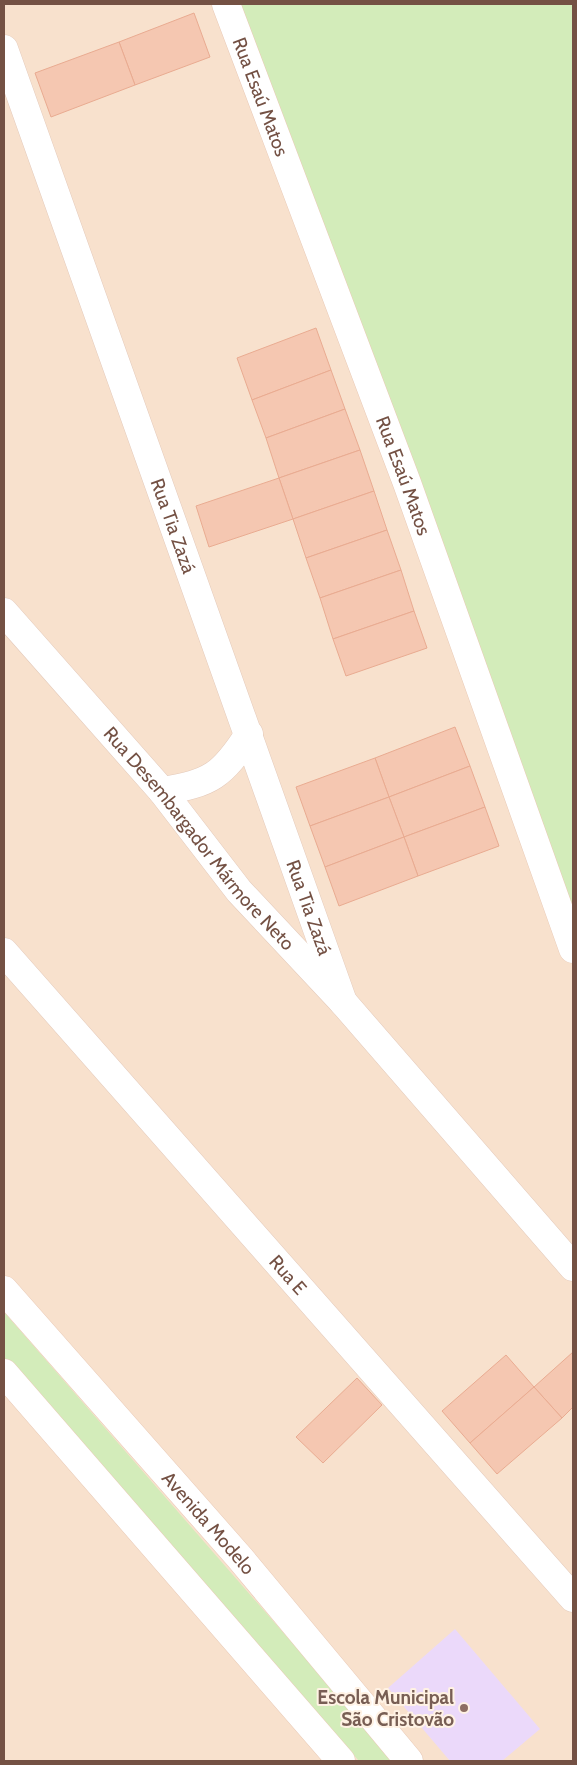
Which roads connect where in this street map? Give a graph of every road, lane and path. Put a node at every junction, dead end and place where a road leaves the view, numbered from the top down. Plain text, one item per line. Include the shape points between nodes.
1 (226, 4) edge
2 (4, 49) edge
3 (4, 612) edge
4 (248, 734) junction
5 (162, 791) junction
6 (573, 949) edge
7 (4, 952) edge
8 (343, 1002) junction
9 (573, 1267) edge
10 (4, 1290) edge
11 (4, 1374) edge
12 (573, 1598) edge
13 (341, 1761) edge
14 (409, 1761) edge

1 - 6 street, Rua Esaú Matos via 407,483
2 - 4 street, Rua Tia Zazá
3 - 5 street, Rua Desembargador Mármore Neto
4 - 5 street via 219,774 195,786
4 - 8 street, Rua Tia Zazá
5 - 8 street, Rua Desembargador Mármore Neto via 239,890
7 - 12 street, Rua E
8 - 9 street, Rua Desembargador Mármore Neto
10 - 14 street, Avenida Modelo via 240,1558
11 - 13 street

